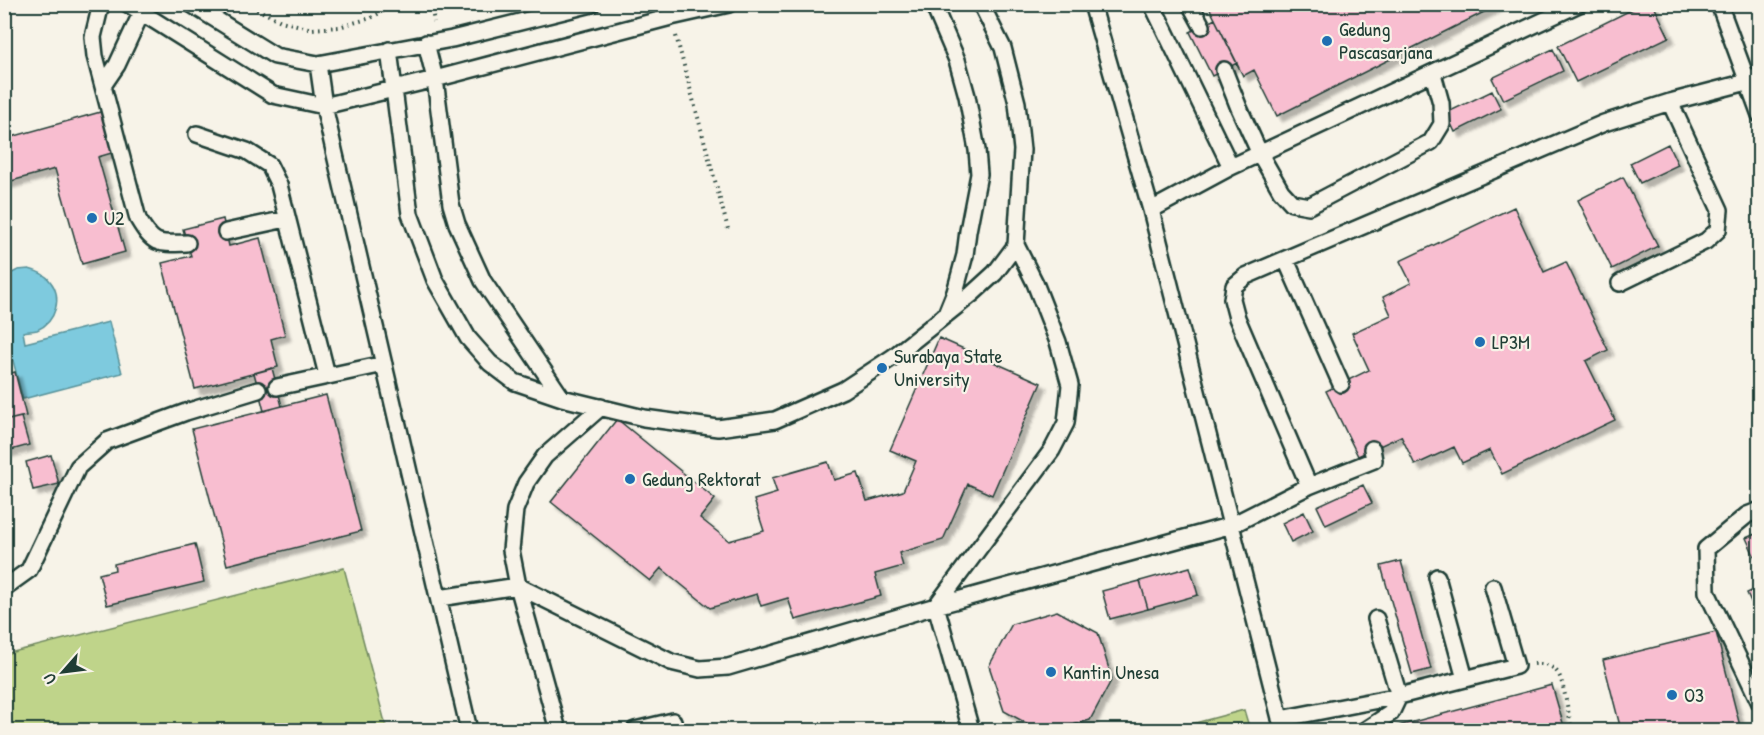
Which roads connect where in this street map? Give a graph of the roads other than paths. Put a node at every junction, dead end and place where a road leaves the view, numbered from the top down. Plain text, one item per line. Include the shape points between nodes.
1 (101, 4) edge
2 (191, 4) edge
3 (592, 4) edge
4 (729, 4) edge
5 (933, 4) edge
6 (981, 4) edge
7 (1092, 4) edge
8 (1152, 4) edge
9 (1190, 4) edge
10 (1579, 4) edge
11 (1719, 4) edge
12 (138, 8) edge
13 (1202, 26) dead end
14 (426, 43) junction
15 (389, 50) junction
16 (318, 64) junction
17 (1224, 70) dead end
18 (1432, 74) junction
19 (1753, 78) edge
20 (435, 79) junction
21 (104, 84) junction
22 (395, 89) junction
23 (1670, 102) junction
24 (324, 106) junction
25 (1760, 116) edge
26 (197, 134) dead end
27 (1260, 154) junction
28 (1231, 167) junction
29 (1151, 210) junction
30 (286, 219) junction
31 (226, 232) dead end
32 (187, 243) dead end
33 (1016, 245) junction
34 (1286, 260) junction
35 (1620, 283) dead end
36 (946, 314) junction
37 (384, 364) junction
38 (327, 375) junction
39 (1341, 384) dead end
40 (277, 387) dead end
41 (258, 390) dead end
42 (562, 398) junction
43 (601, 407) junction
44 (1372, 449) dead end
45 (1309, 486) junction
46 (1760, 510) edge
47 (1232, 525) junction
48 (1437, 577) dead end
49 (518, 586) junction
50 (1493, 587) dead end
51 (4, 588) edge
52 (439, 598) junction
53 (936, 606) junction
54 (1376, 619) dead end
55 (1465, 679) junction
56 (1399, 696) junction
57 (1760, 703) edge
58 (1282, 724) edge
59 (469, 730) edge
60 (558, 730) edge
61 (635, 730) edge
62 (676, 730) edge
63 (971, 730) edge
64 (1365, 730) edge

1 - 21 lane via 93,37
2 - 16 lane via 274,56
3 - 14 lane
4 - 20 lane
5 - 36 lane via 957,60 967,96 979,174 965,255
6 - 33 lane via 1003,48 1017,103 1022,150
7 - 29 lane
8 - 28 lane
9 - 13 lane
10 - 18 lane
11 - 19 lane
12 - 21 lane via 117,65
12 - 24 lane via 273,95
14 - 15 lane
14 - 20 lane
15 - 16 lane
15 - 22 lane
16 - 24 lane
17 - 27 lane
18 - 27 lane
18 - 27 lane via 1441,103 1442,124 1431,142 1309,206 1292,204
19 - 23 lane
19 - 25 lane
20 - 22 lane
20 - 42 lane via 457,224 483,281
21 - 32 lane via 138,219 147,234 161,244
22 - 24 lane
22 - 42 lane via 410,214 435,280 468,338 490,363 515,382
23 - 34 lane via 1605,123
23 - 35 lane via 1720,210 1718,230 1706,241
24 - 37 lane
26 - 30 lane via 247,152 269,165 279,185
27 - 28 lane
28 - 29 lane
29 - 47 lane
30 - 31 lane
30 - 38 lane
33 - 36 lane via 995,273
33 - 53 lane via 1058,342 1070,385 1066,423 1052,450
34 - 39 lane
34 - 45 lane via 1246,276 1234,286 1232,299
36 - 43 lane via 893,357 843,390 775,420 718,428 644,418
37 - 38 lane
37 - 52 lane
38 - 40 lane
41 - 51 lane via 107,441 78,467 29,570
42 - 43 lane
43 - 49 lane via 545,456 526,483 515,510 511,550
44 - 45 lane via 1374,460
45 - 47 lane
46 - 57 lane via 1747,515 1706,549 1707,592
47 - 53 lane
47 - 58 lane
48 - 55 lane
49 - 52 lane
49 - 53 lane via 671,662 700,669 728,667
49 - 60 lane
50 - 55 lane via 1516,666
52 - 59 lane
53 - 63 lane
54 - 56 lane
55 - 56 lane
56 - 58 lane
56 - 64 lane via 1391,713
61 - 62 lane via 673,721

